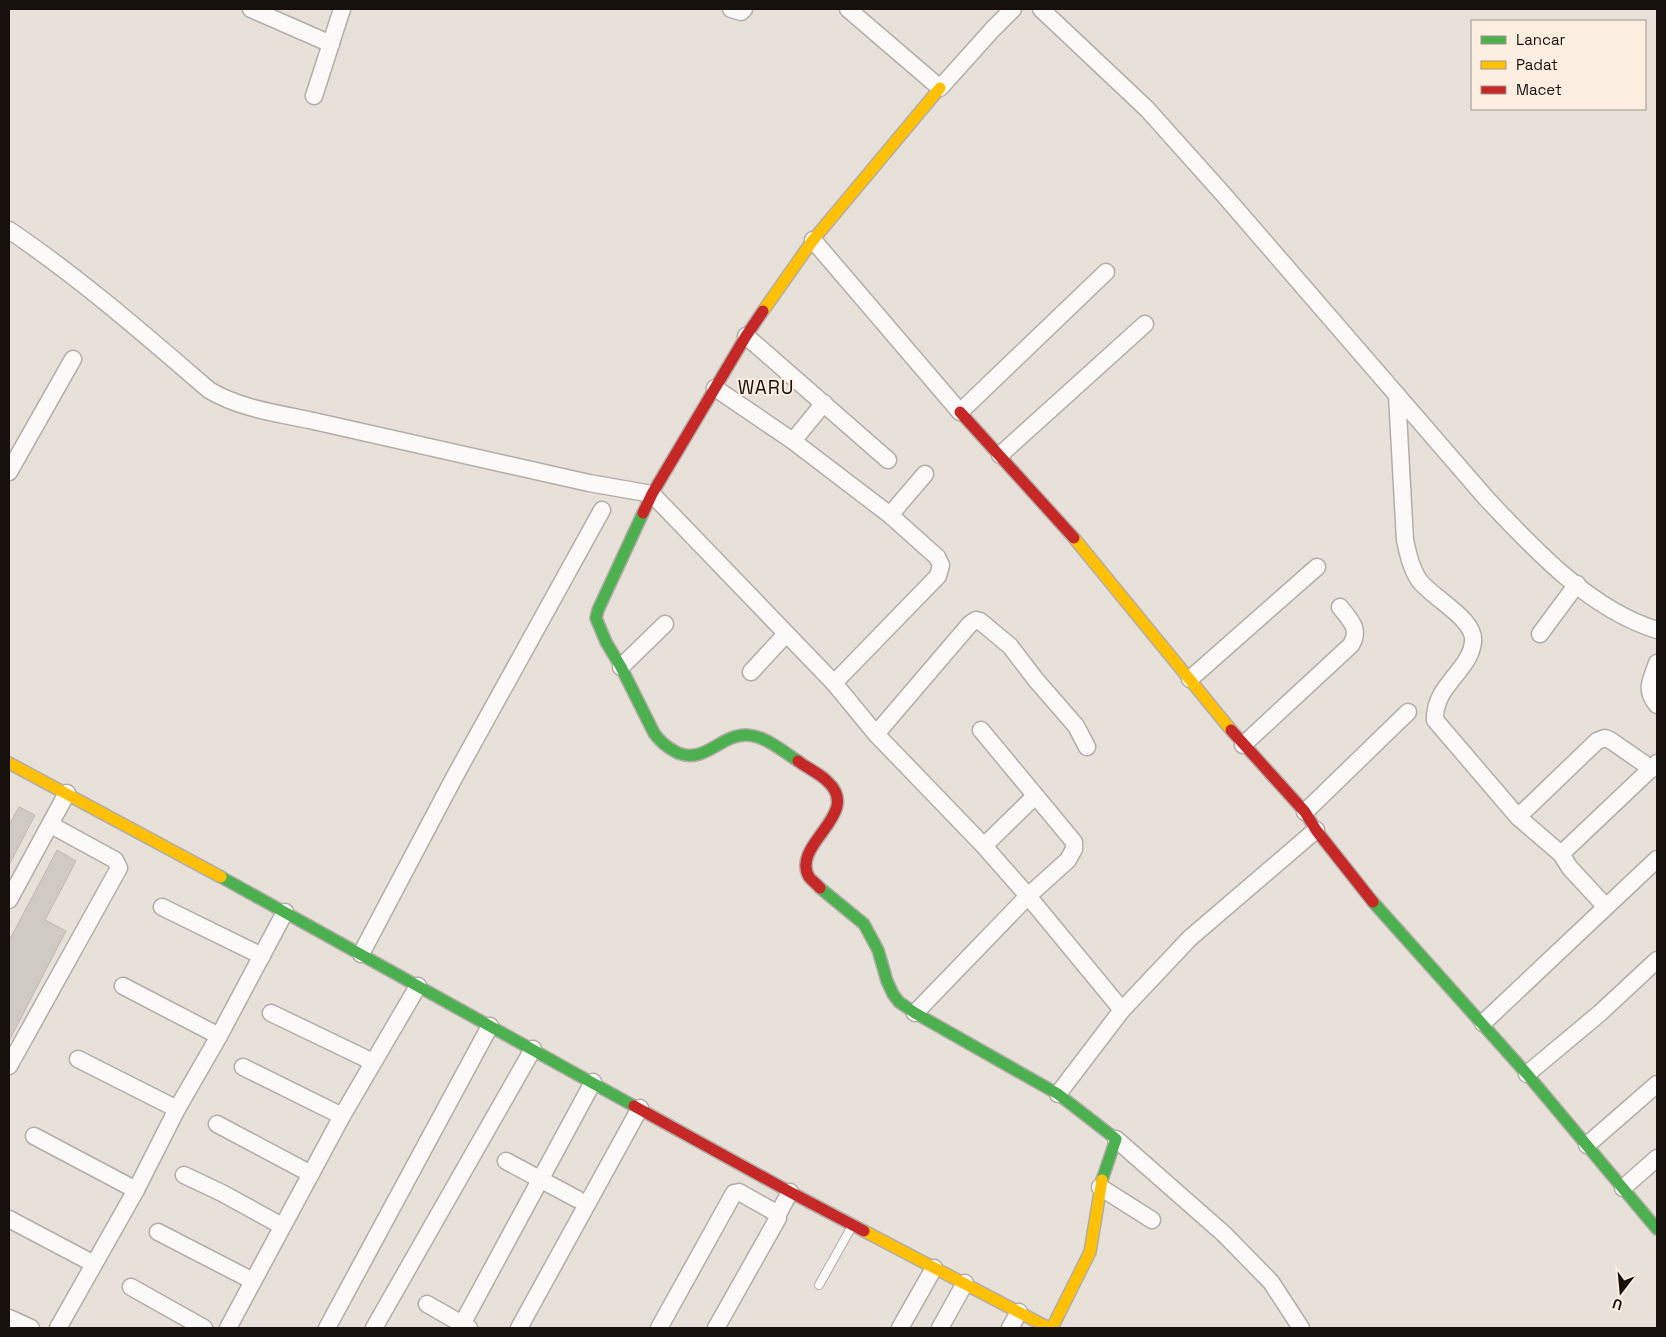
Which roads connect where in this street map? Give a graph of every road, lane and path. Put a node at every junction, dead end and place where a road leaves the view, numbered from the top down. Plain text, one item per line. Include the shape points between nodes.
1 (251, 9) edge
2 (342, 9) edge
3 (731, 9) edge
4 (744, 9) edge
5 (848, 9) edge
6 (1013, 9) edge
7 (1041, 9) edge
8 (331, 44) junction
9 (940, 88) junction
10 (314, 96) dead end
11 (9, 230) edge
12 (810, 245) junction
13 (1106, 272) dead end
14 (1145, 324) dead end
15 (746, 336) junction
16 (73, 359) dead end
17 (715, 388) junction
18 (1397, 395) junction
19 (824, 404) junction
20 (960, 412) junction
21 (793, 441) junction
22 (1000, 455) junction
23 (888, 460) dead end
24 (9, 472) edge
25 (925, 474) dead end
26 (652, 494) junction
27 (602, 510) dead end
28 (890, 515) junction
29 (1317, 567) dead end
30 (1576, 584) junction
31 (1340, 607) dead end
32 (665, 624) dead end
33 (1657, 630) edge
34 (786, 634) junction
35 (1540, 634) dead end
36 (1657, 663) edge
37 (622, 667) junction
38 (752, 672) dead end
39 (1190, 679) junction
40 (834, 683) junction
41 (1657, 705) edge
42 (1408, 712) dead end
43 (982, 730) dead end
44 (876, 734) junction
45 (1244, 745) junction
46 (1087, 747) dead end
47 (9, 763) edge
48 (1655, 766) edge
49 (67, 793) junction
50 (1035, 796) junction
51 (1305, 812) junction
52 (1518, 817) junction
53 (51, 825) junction
54 (1316, 830) junction
55 (984, 846) junction
56 (1561, 854) junction
57 (1657, 859) edge
58 (1028, 896) junction
59 (9, 900) edge
60 (162, 907) dead end
61 (1606, 907) junction
62 (285, 912) junction
63 (361, 954) junction
64 (262, 956) junction
65 (1657, 960) edge
66 (123, 986) dead end
67 (418, 986) junction
68 (1122, 1010) junction
69 (271, 1013) dead end
70 (915, 1013) junction
71 (1483, 1023) junction
72 (490, 1026) junction
73 (219, 1036) junction
74 (533, 1049) junction
75 (78, 1059) dead end
76 (373, 1062) junction
77 (9, 1066) edge
78 (243, 1067) dead end
79 (1527, 1074) junction
80 (593, 1082) junction
81 (1657, 1084) edge
82 (1058, 1094) junction
83 (640, 1108) junction
84 (177, 1109) junction
85 (342, 1116) junction
86 (217, 1124) dead end
87 (34, 1136) dead end
88 (1116, 1139) junction
89 (1587, 1145) junction
90 (1657, 1158) edge
91 (506, 1161) dead end
92 (311, 1174) junction
93 (184, 1175) dead end
94 (541, 1179) junction
95 (1100, 1187) junction
96 (1623, 1188) junction
97 (136, 1190) junction
98 (790, 1192) junction
99 (577, 1199) dead end
100 (778, 1214) junction
101 (9, 1219) edge
102 (1152, 1220) dead end
103 (282, 1226) junction
104 (852, 1226) junction
105 (1656, 1226) edge
106 (158, 1232) dead end
107 (94, 1264) junction
108 (934, 1268) junction
109 (253, 1281) junction
110 (965, 1283) junction
111 (819, 1285) dead end
112 (131, 1287) dead end
113 (427, 1304) dead end
114 (1019, 1312) junction
115 (9, 1318) edge
116 (330, 1327) edge
117 (464, 1327) edge
118 (31, 1328) edge
119 (58, 1328) edge
120 (204, 1328) edge
121 (228, 1328) edge
122 (374, 1328) edge
123 (519, 1328) edge
124 (659, 1328) edge
125 (716, 1328) edge
126 (900, 1328) edge
127 (940, 1328) edge
128 (1010, 1328) edge
129 (1050, 1328) edge
130 (1301, 1328) edge

1 - 8 street
2 - 8 street
3 - 4 street via 741,12
5 - 9 street
6 - 9 street
7 - 18 street via 1147,109
8 - 10 street
9 - 12 street
11 - 26 street via 105,301 209,390 228,400 272,413
12 - 15 street
12 - 20 street
13 - 20 street
14 - 22 street
15 - 17 street
15 - 19 street
16 - 24 street
17 - 21 street
17 - 26 street
18 - 30 street via 1525,540
18 - 52 street via 1405,540 1410,561 1426,589 1465,621 1474,640 1465,661 1440,695 1435,720
19 - 21 street
19 - 23 street
20 - 22 street
21 - 28 street
22 - 39 street via 1092,558
25 - 28 street
26 - 34 street
26 - 37 street via 596,614 606,642
27 - 63 street
28 - 40 street via 937,557 940,573
29 - 39 street
30 - 33 street via 1612,609
30 - 35 street
31 - 45 street via 1355,628 1355,639 1351,645
32 - 37 street
34 - 38 street
34 - 40 street
36 - 41 street via 1648,688
37 - 70 street via 654,733 660,742 681,756 697,756 731,738 754,736 765,739 827,781 837,799 836,812 807,856 807,873 864,924 878,950 893,994
39 - 45 street
40 - 44 street
42 - 51 street
43 - 50 street
44 - 46 street via 976,620 1010,646 1076,726
44 - 55 street
45 - 51 street
47 - 49 street
48 - 52 street via 1610,740 1601,739
48 - 56 street
49 - 53 street
49 - 62 street
50 - 55 street
50 - 58 street via 1075,845 1068,860
51 - 54 street
52 - 56 street
53 - 59 street
53 - 77 street via 115,860 119,868
54 - 68 street via 1190,938
54 - 71 street via 1374,903
55 - 58 street
56 - 61 street
57 - 61 street
58 - 68 street
58 - 70 street
60 - 64 street
61 - 71 street
62 - 63 street
62 - 64 street
63 - 67 street
64 - 73 street
65 - 79 street
66 - 73 street
67 - 72 street
67 - 76 street
68 - 82 street
69 - 76 street
70 - 82 street
71 - 79 street
72 - 74 street
72 - 116 street
73 - 84 street
74 - 80 street
74 - 122 street
75 - 84 street
76 - 85 street
78 - 85 street
79 - 89 street
80 - 83 street
80 - 94 street
81 - 89 street
82 - 88 street
83 - 98 street
83 - 123 street
84 - 97 street
85 - 92 street
86 - 92 street
87 - 97 street
88 - 95 street
88 - 130 street via 1224,1234 1271,1282
89 - 96 street
90 - 96 street
91 - 94 street
92 - 103 street
93 - 103 street
94 - 99 street
94 - 117 street
95 - 102 street
95 - 129 street via 1090,1252
96 - 105 street
97 - 107 street
98 - 100 street
98 - 104 street
100 - 124 street via 739,1192 734,1193
100 - 125 street
101 - 107 street
103 - 109 street
104 - 108 street
104 - 111 lane
106 - 109 street
107 - 119 street
108 - 110 street
108 - 126 street
109 - 121 street
110 - 114 street
110 - 127 street
112 - 120 street
113 - 117 street
114 - 128 street
114 - 129 street
115 - 118 street

